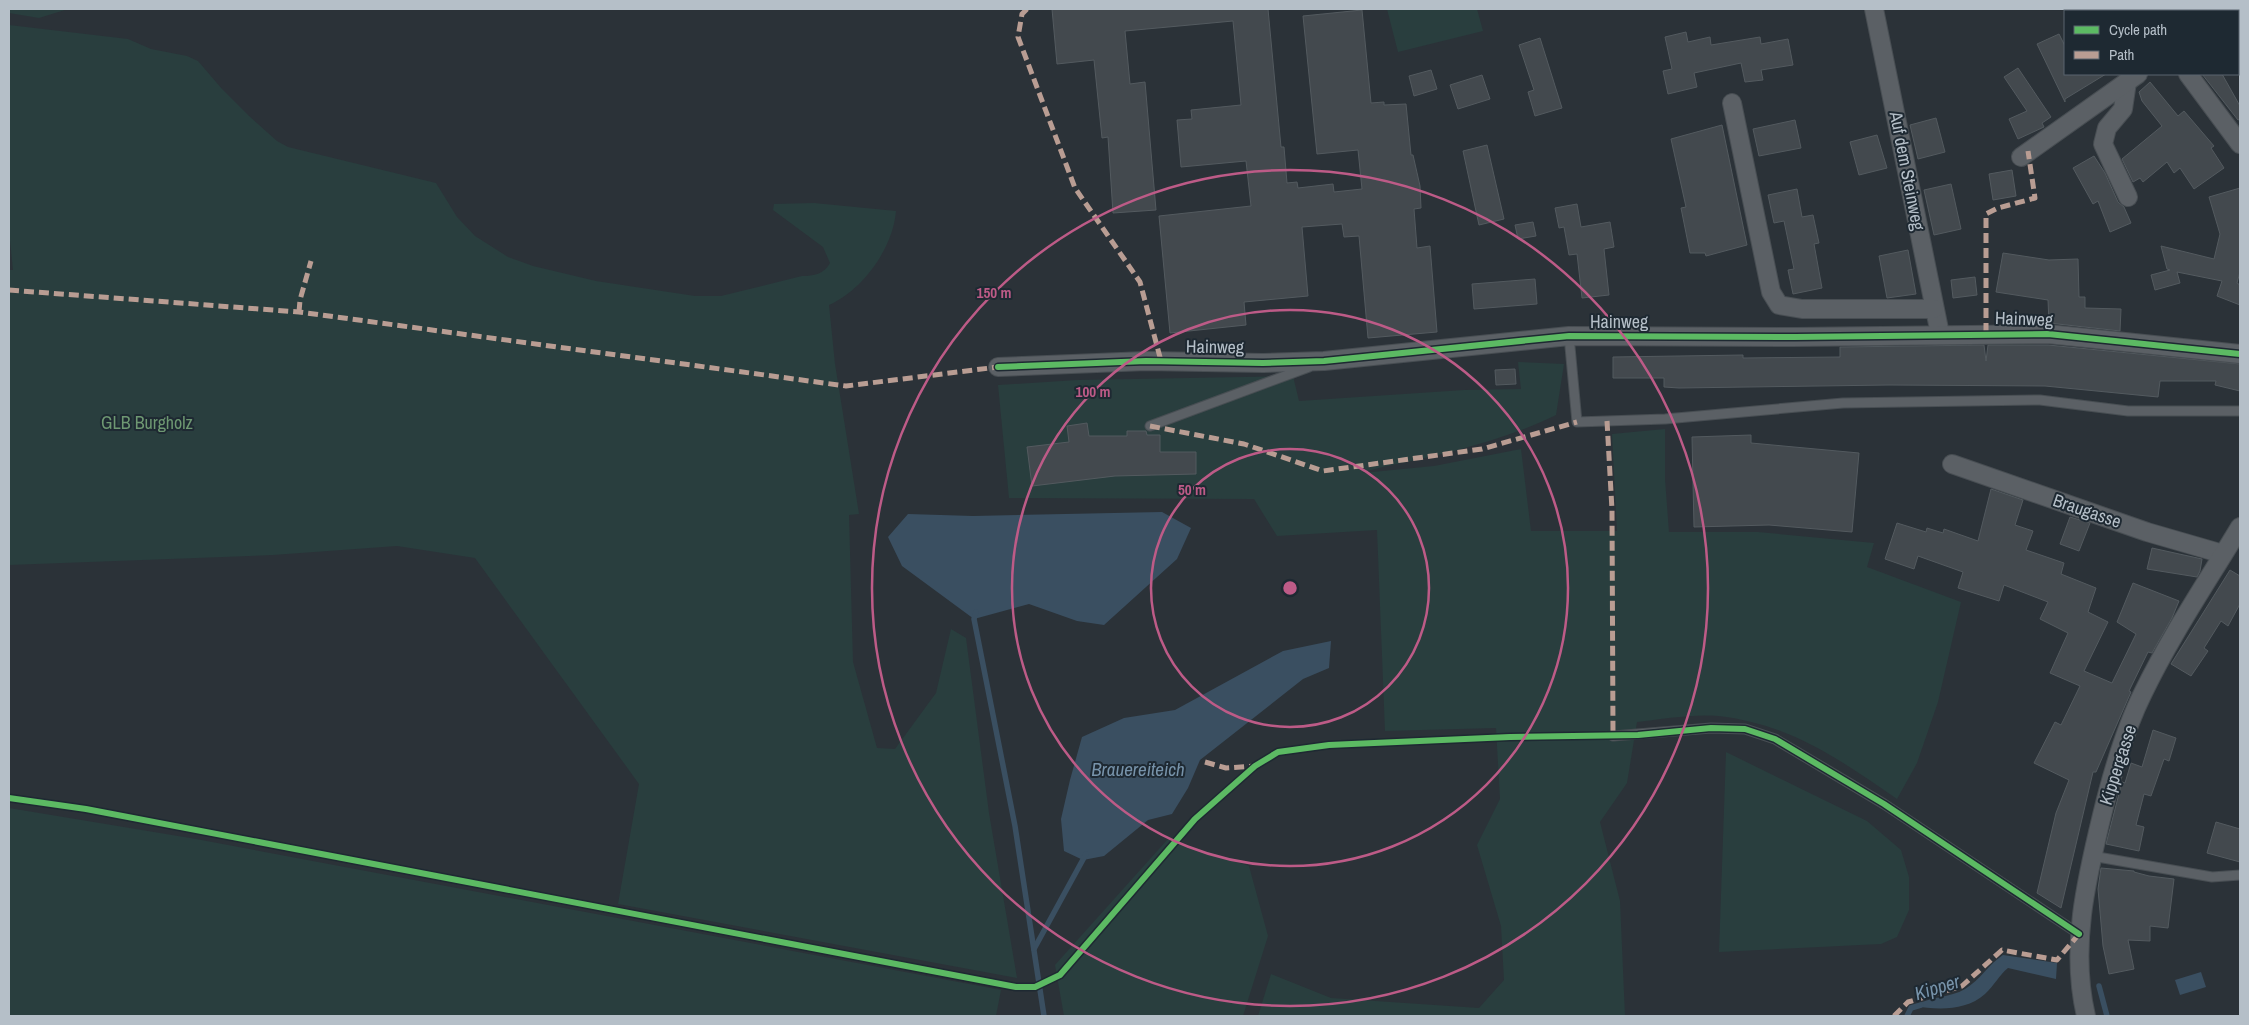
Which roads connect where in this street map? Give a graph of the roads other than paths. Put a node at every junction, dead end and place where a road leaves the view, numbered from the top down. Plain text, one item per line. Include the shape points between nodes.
1 (1874, 9) edge
2 (2189, 75) edge
3 (2133, 78) edge
4 (1732, 103) dead end
5 (2240, 144) edge
6 (2021, 157) dead end
7 (2128, 197) dead end
8 (1934, 309) junction
9 (1940, 334) junction
10 (1569, 336) junction
11 (2240, 354) edge
12 (1324, 361) junction
13 (998, 367) dead end
14 (2240, 411) edge
15 (1150, 426) dead end
16 (1952, 464) dead end
17 (2238, 535) edge
18 (2223, 554) junction
19 (1613, 736) dead end
20 (2092, 856) junction
21 (2240, 875) edge
22 (2079, 934) junction
23 (2086, 1016) edge

1 - 8 street, Auf dem Steinweg
2 - 5 street
3 - 6 street
3 - 7 street via 2123,109 2107,128 2103,144
4 - 8 street via 1771,292 1779,305 1802,309
8 - 9 street, Auf dem Steinweg
9 - 10 street, Hainweg
9 - 11 street, Hainweg via 2048,334
10 - 12 street, Hainweg
10 - 14 lane via 1576,422 1665,419 1863,402 2040,400 2128,411
12 - 13 street, Hainweg via 1146,361
12 - 15 lane
16 - 18 street, Braugasse via 2147,532
17 - 18 street, Kippergasse
18 - 20 street, Kippergasse via 2142,696 2112,774
19 - 22 lane via 1711,728 1745,729 1775,738 1884,804
20 - 21 lane via 2212,877
20 - 22 street, Kippergasse
22 - 23 street, Kippergasse via 2079,968

